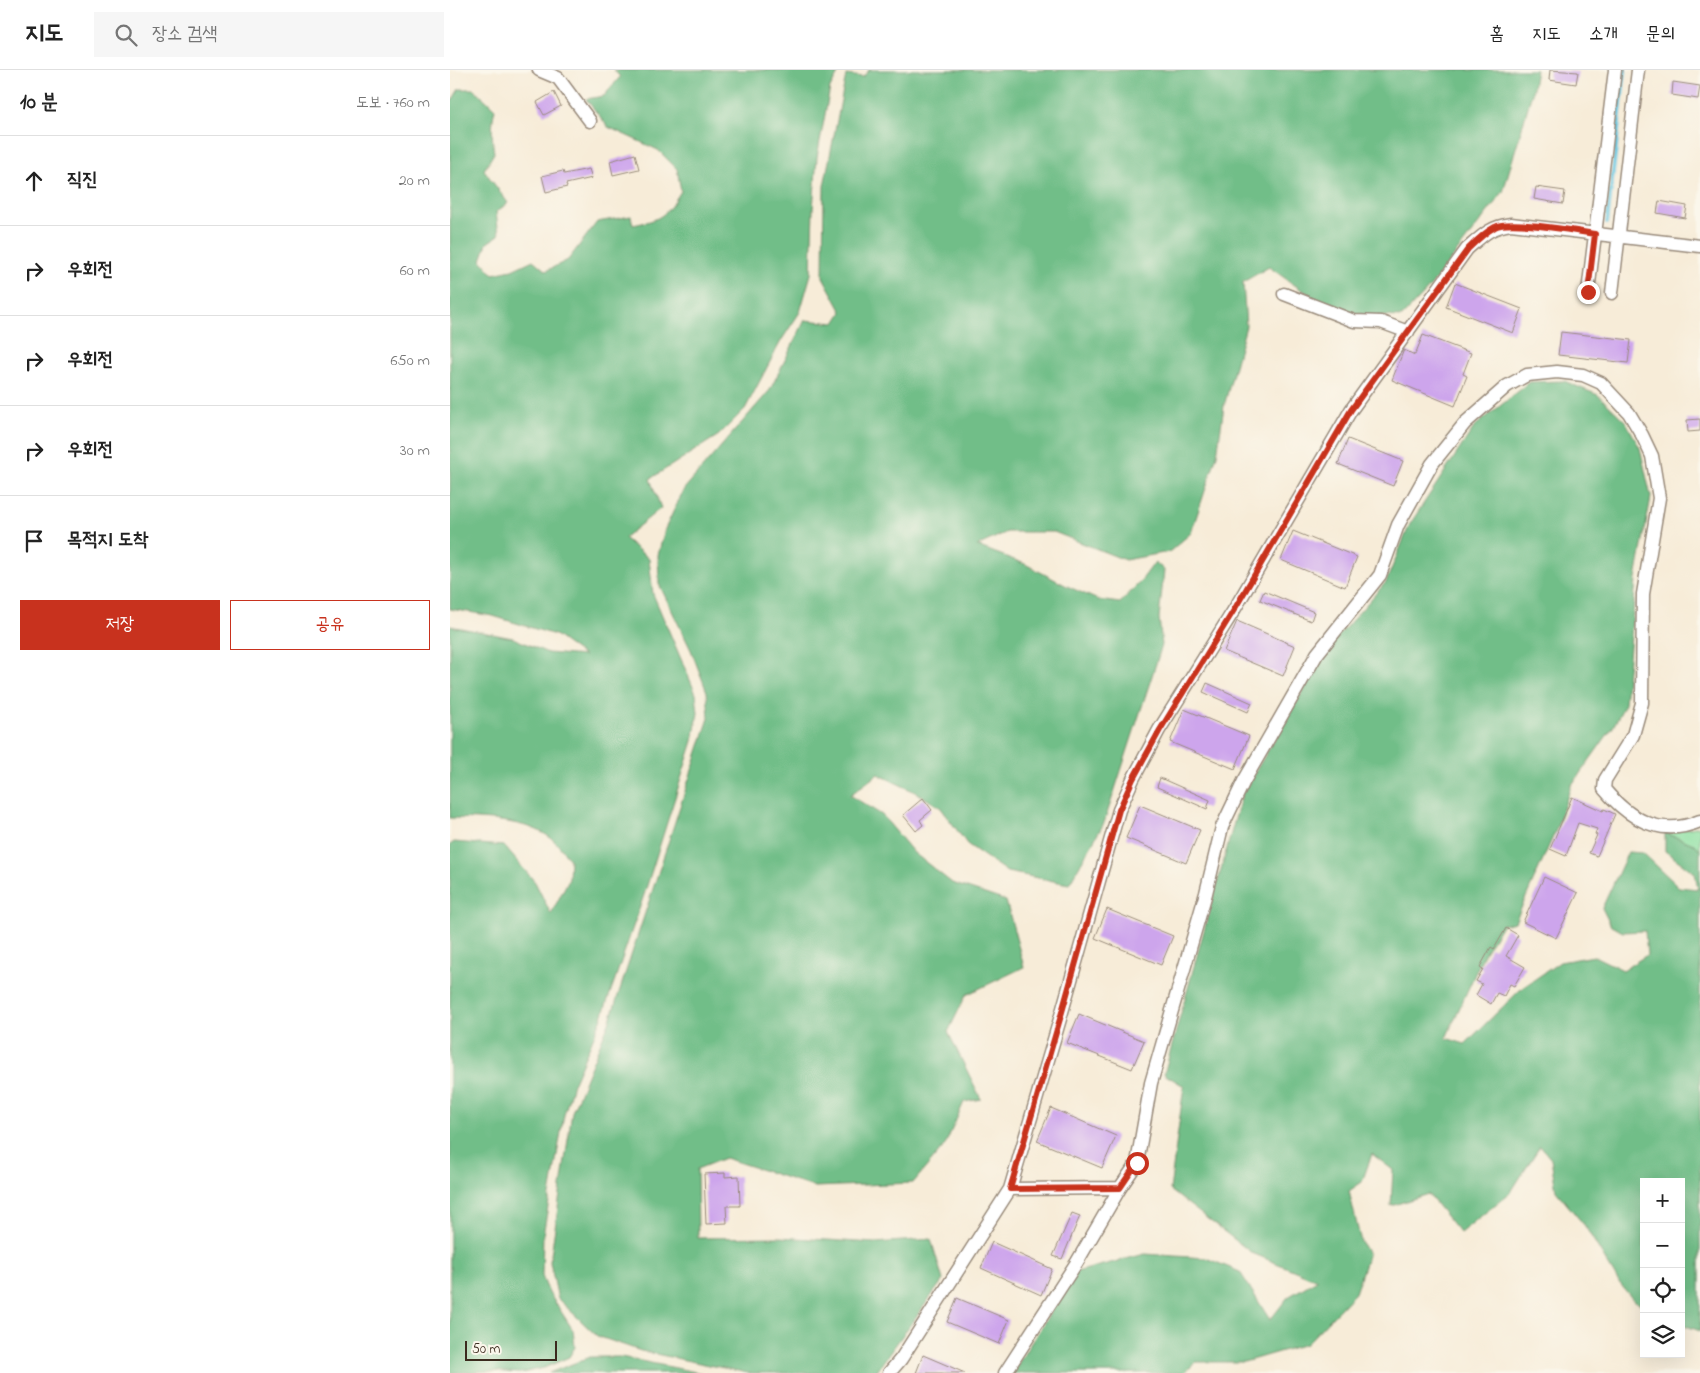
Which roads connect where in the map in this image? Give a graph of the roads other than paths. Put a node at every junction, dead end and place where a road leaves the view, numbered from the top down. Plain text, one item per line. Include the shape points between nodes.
1 (539, 70) edge
2 (1615, 70) edge
3 (1638, 70) edge
4 (590, 121) dead end
5 (1595, 234) junction
6 (1618, 237) junction
7 (1700, 246) edge
8 (1588, 292) dead end
9 (1612, 293) dead end
10 (1284, 294) dead end
11 (1408, 332) junction
12 (1700, 821) edge
13 (1120, 1188) junction
14 (1010, 1189) junction
15 (889, 1373) edge
16 (1005, 1373) edge

1 - 4 street via 558,78
2 - 5 street
3 - 6 street
5 - 6 street
5 - 8 street
5 - 11 street via 1512,224 1496,226 1468,249
6 - 7 street
6 - 9 street
10 - 11 street via 1354,321 1381,322
11 - 14 street via 1351,410 1133,779 1119,810
12 - 13 street via 1670,828 1641,821 1617,805 1604,789 1605,780 1633,735 1642,702 1643,594 1659,498 1652,456 1629,412 1601,383 1583,375 1557,372 1527,375 1507,386 1465,423 1432,464 1398,525 1380,575 1317,654 1244,781 1222,828 1151,1084 1137,1163
13 - 14 street
13 - 16 street via 1077,1262
14 - 15 street

